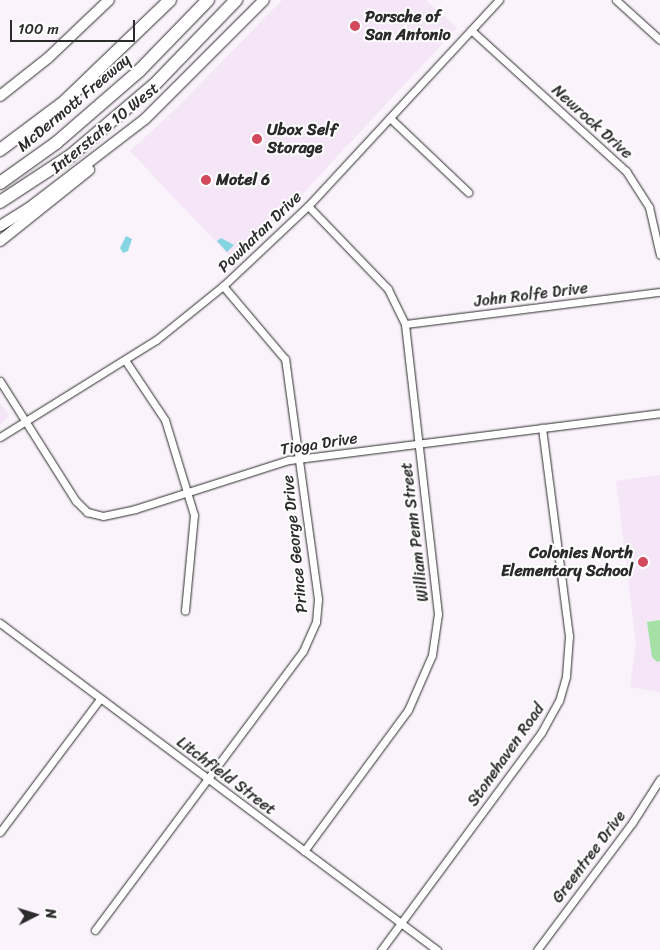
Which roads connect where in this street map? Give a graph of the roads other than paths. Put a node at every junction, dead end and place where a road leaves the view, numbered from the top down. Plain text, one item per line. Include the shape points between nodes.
1 (170, 0) edge
2 (208, 0) edge
3 (236, 0) edge
4 (264, 0) edge
5 (499, 0) edge
6 (616, 0) edge
7 (103, 2) edge
8 (471, 30) junction
9 (660, 40) edge
10 (0, 96) edge
11 (390, 118) junction
12 (144, 119) junction
13 (0, 150) edge
14 (0, 183) edge
15 (468, 192) dead end
16 (0, 202) edge
17 (308, 206) junction
18 (0, 226) edge
19 (0, 241) edge
20 (660, 255) edge
21 (223, 286) junction
22 (660, 292) edge
23 (405, 324) junction
24 (125, 360) junction
25 (0, 381) edge
26 (660, 413) edge
27 (26, 421) junction
28 (542, 428) junction
29 (0, 437) edge
30 (419, 444) junction
31 (300, 458) junction
32 (188, 492) junction
33 (185, 611) dead end
34 (0, 624) edge
35 (100, 699) junction
36 (207, 779) junction
37 (660, 779) edge
38 (0, 832) edge
39 (304, 851) junction
40 (401, 922) junction
41 (95, 930) dead end
42 (381, 950) edge
43 (437, 950) edge
44 (537, 950) edge

1 - 13 highway, McDermott Freeway via 64,102
2 - 14 highway, McDermott Freeway via 140,71 56,142
3 - 16 highway via 155,84 70,156
4 - 12 main road, Interstate 10 West
5 - 8 street, Powhatan Drive
6 - 9 street
7 - 10 main road via 48,58
8 - 11 street, Powhatan Drive
8 - 20 street, Newrock Drive via 626,172 649,207
11 - 15 street
11 - 17 street, Powhatan Drive
12 - 18 main road, Interstate 10 West via 30,208
12 - 19 main road via 115,149
17 - 21 street, Powhatan Drive
17 - 23 street, William Penn Street via 388,289
21 - 24 street, Powhatan Drive via 156,340
21 - 31 street, Prince George Drive via 285,359
22 - 23 street, John Rolfe Drive
23 - 30 street, William Penn Street
24 - 27 street, Powhatan Drive
24 - 32 street via 165,420
25 - 27 street, Tioga Drive
26 - 28 street, Tioga Drive
27 - 29 street, Powhatan Drive
27 - 32 street, Tioga Drive via 76,501 89,513 114,515
28 - 30 street, Tioga Drive
28 - 40 street, Stonehaven Road via 568,636 566,676 559,701 542,733
30 - 31 street, Tioga Drive
30 - 39 street, William Penn Street via 438,594 432,655 408,710
31 - 32 street, Tioga Drive
31 - 36 street, Prince George Drive via 318,599 316,622 304,651
32 - 33 street via 195,526
34 - 35 street, Litchfield Street
35 - 36 street, Litchfield Street
35 - 38 street
36 - 39 street, Litchfield Street
36 - 41 street, Prince George Drive
37 - 44 street, Greentree Drive via 632,823
39 - 40 street, Litchfield Street
40 - 42 street, Stonehaven Road
40 - 43 street, Litchfield Street

